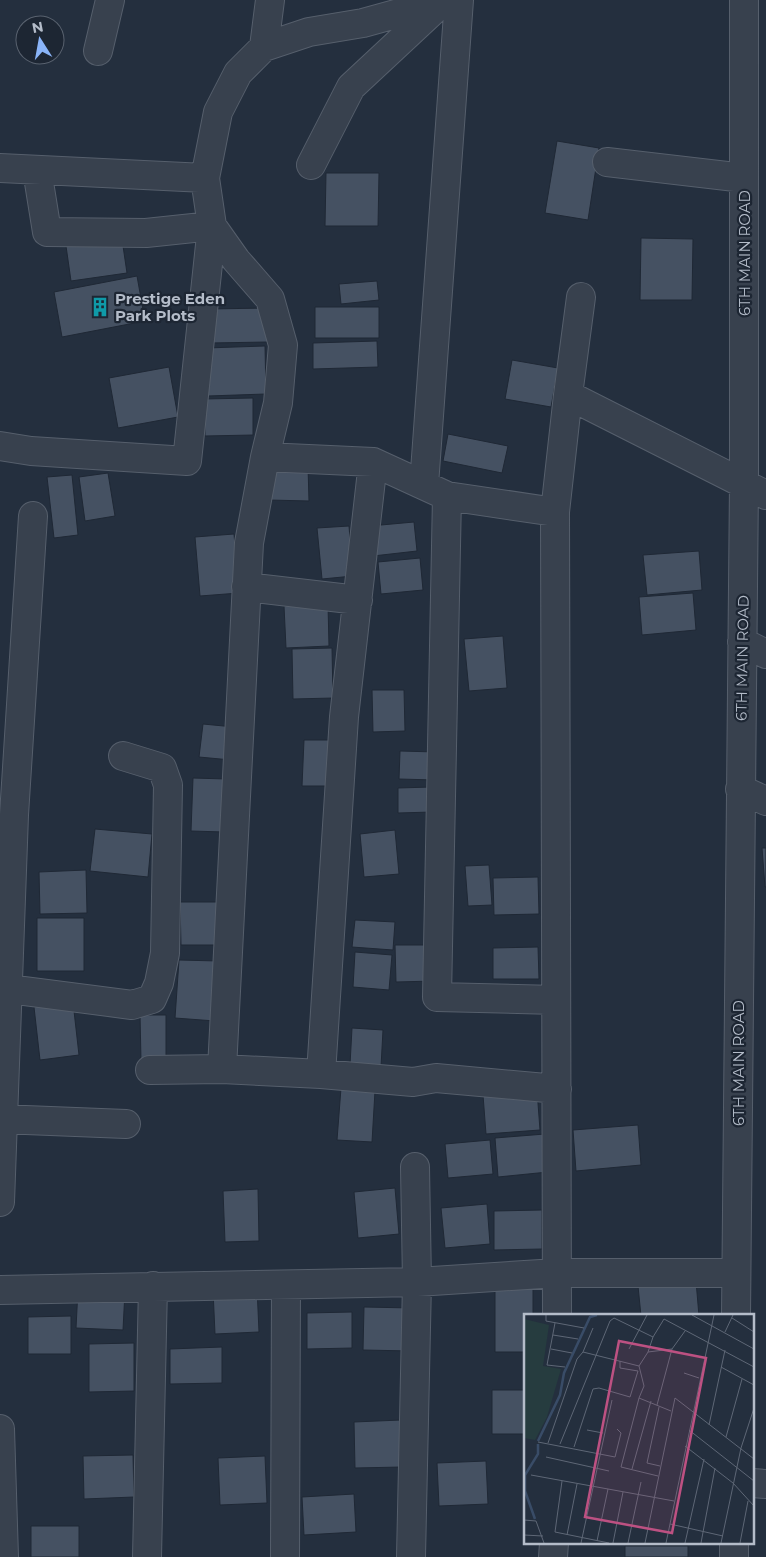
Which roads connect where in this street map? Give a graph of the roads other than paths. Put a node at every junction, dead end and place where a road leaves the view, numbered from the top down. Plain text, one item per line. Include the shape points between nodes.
1 (110, 0) edge
2 (270, 0) edge
3 (430, 0) edge
4 (444, 0) edge
5 (459, 0) edge
6 (744, 0) edge
7 (264, 47) junction
8 (98, 51) dead end
9 (607, 162) dead end
10 (311, 165) dead end
11 (0, 168) edge
12 (37, 170) junction
13 (205, 178) junction
14 (744, 178) junction
15 (212, 226) junction
16 (581, 297) dead end
17 (568, 395) junction
18 (0, 446) edge
19 (265, 457) junction
20 (373, 462) junction
21 (755, 489) edge
22 (436, 490) junction
23 (555, 512) junction
24 (33, 516) dead end
25 (246, 586) junction
26 (358, 600) junction
27 (742, 642) junction
28 (766, 654) edge
29 (124, 756) dead end
30 (740, 789) junction
31 (766, 801) edge
32 (7, 815) edge
33 (4, 988) edge
34 (556, 1000) junction
35 (222, 1069) junction
36 (150, 1070) dead end
37 (321, 1074) junction
38 (557, 1089) junction
39 (2, 1119) edge
40 (126, 1124) dead end
41 (415, 1167) dead end
42 (0, 1202) edge
43 (557, 1273) junction
44 (736, 1273) junction
45 (416, 1282) junction
46 (286, 1285) junction
47 (153, 1286) junction
48 (0, 1290) edge
49 (556, 1314) edge
50 (736, 1314) edge
51 (0, 1429) edge
52 (554, 1544) edge
53 (734, 1544) edge
54 (4, 1557) edge
55 (147, 1557) edge
56 (285, 1557) edge
57 (412, 1557) edge
58 (553, 1557) edge
59 (734, 1557) edge

1 - 8 street
2 - 7 street
3 - 7 street via 410,10 363,23 309,32
4 - 10 street via 351,87
5 - 22 street
6 - 14 street, 6TH MAIN ROAD
7 - 13 street via 238,73 218,112
9 - 14 street
11 - 12 street
12 - 13 street
12 - 15 street via 47,232 146,233
13 - 15 street
14 - 21 street, 6TH MAIN ROAD
15 - 18 street via 187,461
15 - 19 street via 270,299 283,345 278,403
16 - 17 street
17 - 21 street
17 - 23 street
19 - 20 street
19 - 25 street via 248,543
20 - 22 street
20 - 26 street
21 - 27 street, 6TH MAIN ROAD
22 - 23 street
22 - 34 street via 437,997
23 - 34 street
24 - 32 street
25 - 26 street
25 - 35 street
26 - 37 street via 344,718
27 - 28 street
27 - 30 street, 6TH MAIN ROAD
29 - 33 street via 162,768 168,785 165,953 152,999 132,1005
30 - 31 street
30 - 44 street, 6TH MAIN ROAD
32 - 33 street
33 - 39 street
34 - 38 street
35 - 36 street
35 - 37 street
37 - 38 street via 413,1082 436,1078
38 - 43 street
39 - 40 street
39 - 42 street
41 - 45 street
43 - 44 street
43 - 45 street
43 - 49 street
44 - 50 street, 6TH MAIN ROAD
45 - 46 street
45 - 57 street
46 - 47 street
46 - 56 street
47 - 48 street
47 - 55 street
51 - 54 street
52 - 58 street
53 - 59 street

